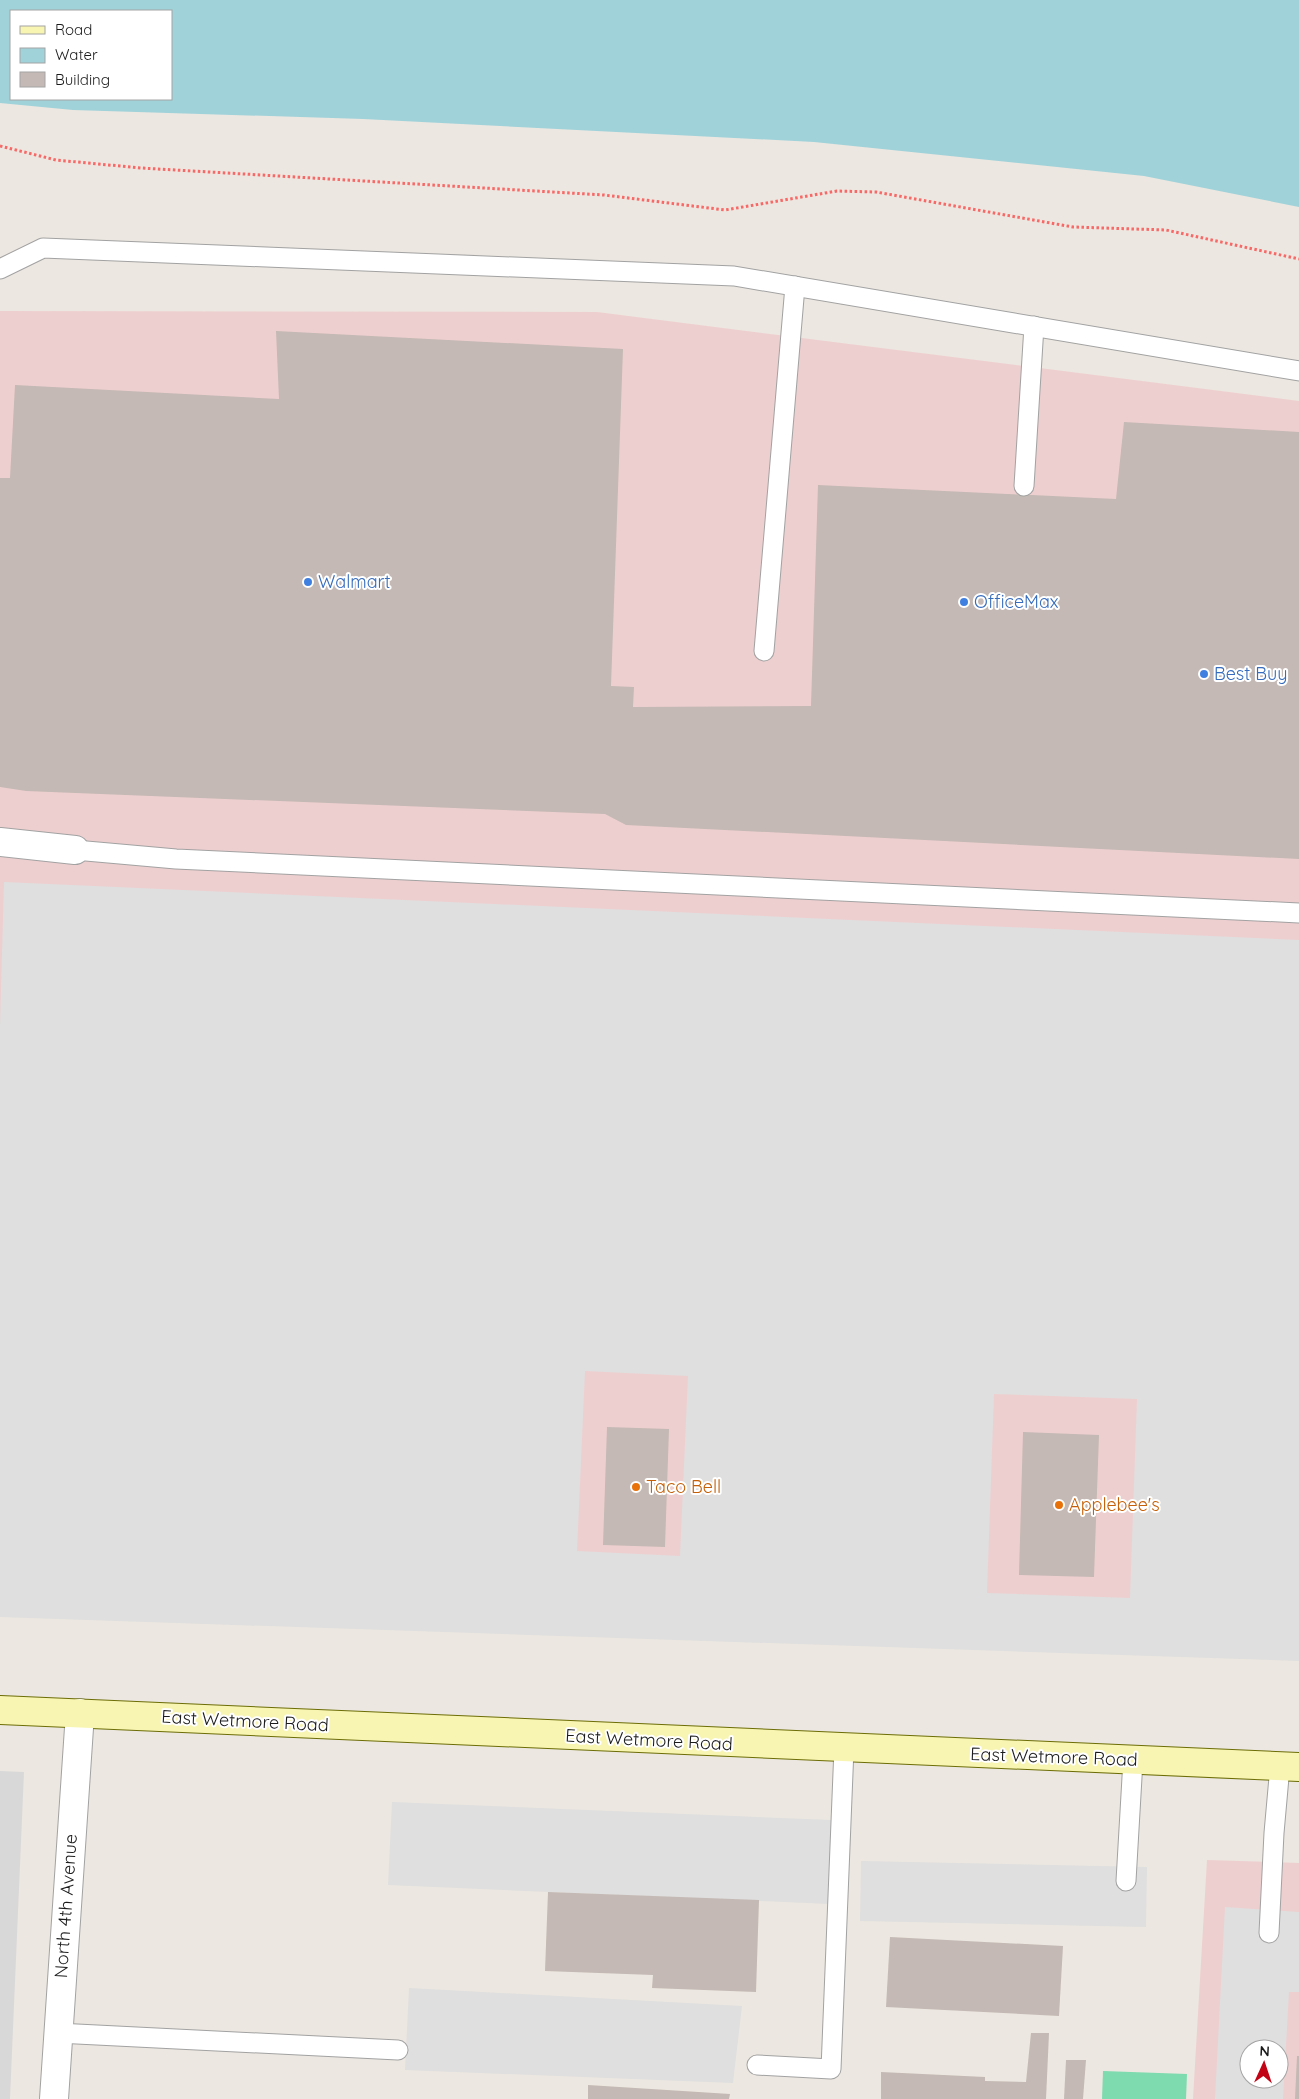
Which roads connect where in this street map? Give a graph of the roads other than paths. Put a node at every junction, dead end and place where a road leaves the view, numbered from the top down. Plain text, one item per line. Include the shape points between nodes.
1 (0, 269) edge
2 (795, 286) junction
3 (1034, 326) junction
4 (1299, 371) edge
5 (1024, 486) dead end
6 (764, 651) dead end
7 (0, 842) edge
8 (75, 850) joint
9 (1299, 913) edge
10 (0, 1710) edge
11 (80, 1714) junction
12 (844, 1748) junction
13 (1133, 1760) junction
14 (1289, 1766) edge
15 (1126, 1881) dead end
16 (1269, 1933) dead end
17 (57, 2034) junction
18 (398, 2050) dead end
19 (756, 2065) dead end
20 (54, 2099) edge

1 - 2 lane via 43,248 734,276
2 - 3 lane
2 - 6 lane
3 - 4 lane
3 - 5 lane
7 - 8 street
8 - 9 lane via 185,859
10 - 11 main road, East Wetmore Road
11 - 12 main road, East Wetmore Road
11 - 17 street, North 4th Avenue
12 - 13 main road, East Wetmore Road
12 - 19 lane via 831,2069
13 - 14 main road, East Wetmore Road
13 - 15 lane
14 - 16 lane via 1274,1833
17 - 18 lane
17 - 20 street, North 4th Avenue

